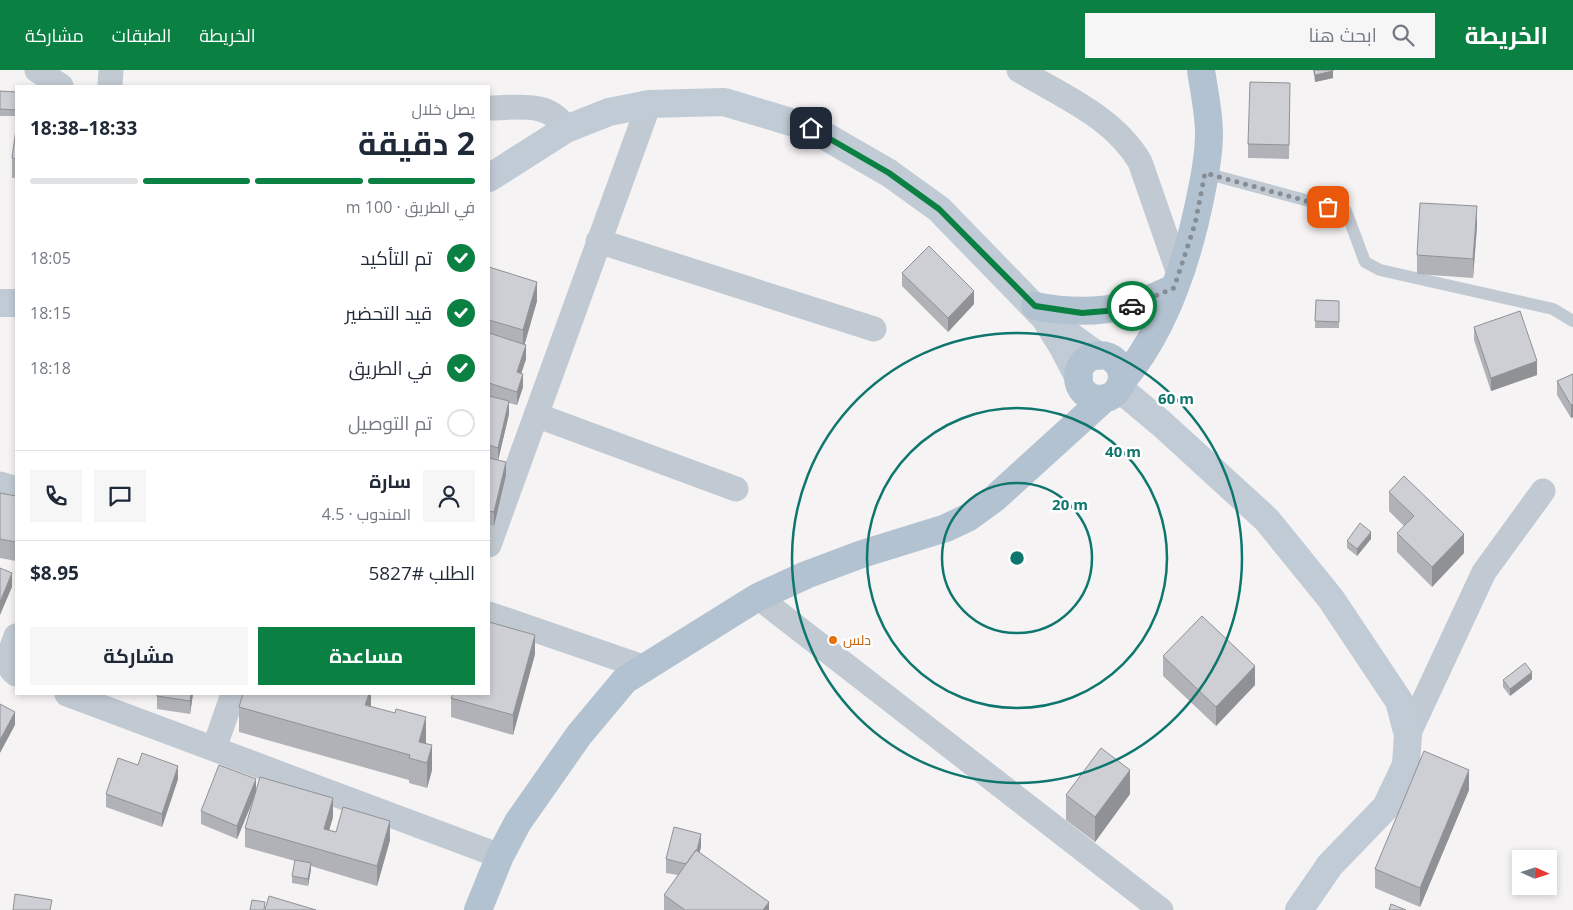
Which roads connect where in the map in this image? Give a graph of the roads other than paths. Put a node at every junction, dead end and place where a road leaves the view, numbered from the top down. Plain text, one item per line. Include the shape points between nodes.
1 (37, 70) edge
2 (111, 70) edge
3 (1019, 70) edge
4 (1201, 70) edge
5 (60, 85) edge
6 (110, 85) edge
7 (649, 104) junction
8 (490, 108) edge
9 (566, 129) junction
10 (1205, 173) junction
11 (490, 177) edge
12 (598, 241) junction
13 (1174, 289) junction
14 (0, 303) edge
15 (15, 303) edge
16 (1040, 312) junction
17 (1573, 321) edge
18 (874, 329) dead end
19 (1102, 356) junction
20 (1080, 382) junction
21 (1115, 389) junction
22 (536, 415) junction
23 (1054, 443) junction
24 (0, 484) edge
25 (15, 489) edge
26 (736, 489) dead end
27 (1543, 491) dead end
28 (490, 541) edge
29 (758, 597) junction
30 (490, 614) edge
31 (15, 639) edge
32 (644, 667) junction
33 (15, 673) edge
34 (70, 695) edge
35 (233, 695) edge
36 (1408, 735) junction
37 (214, 749) junction
38 (500, 856) junction
39 (478, 910) edge
40 (1161, 910) edge
41 (1300, 910) edge

1 - 5 street
2 - 6 street
3 - 13 street via 1103,120 1131,145 1140,162
4 - 10 main road via 1209,134
7 - 9 main road via 609,112
7 - 12 street
7 - 16 main road via 724,102 811,128 889,173 939,209
8 - 9 street via 542,108 557,116
9 - 11 main road
10 - 13 main road via 1195,224
10 - 17 lane via 1346,212 1364,262 1380,270 1553,309
12 - 18 street
12 - 22 street
13 - 16 main road via 1137,304 1106,311
13 - 19 main road via 1139,333
13 - 21 main road via 1153,337
14 - 15 main road
16 - 19 main road
16 - 20 main road
19 - 20 main road via 1082,366
19 - 21 main road via 1118,365
20 - 21 main road via 1090,396
20 - 23 main road via 1069,415
21 - 23 main road
21 - 36 main road via 1162,424 1266,520 1331,599 1399,701
22 - 26 street
22 - 28 street
23 - 29 main road via 969,517 946,528 806,575
24 - 25 street
27 - 36 street via 1484,572
29 - 32 main road
29 - 40 street
30 - 32 street
31 - 33 street via 8,661
32 - 38 main road via 625,680 579,735 518,822
34 - 37 street
35 - 37 street
36 - 41 main road via 1406,765 1386,807 1330,865
37 - 38 street
38 - 39 main road

